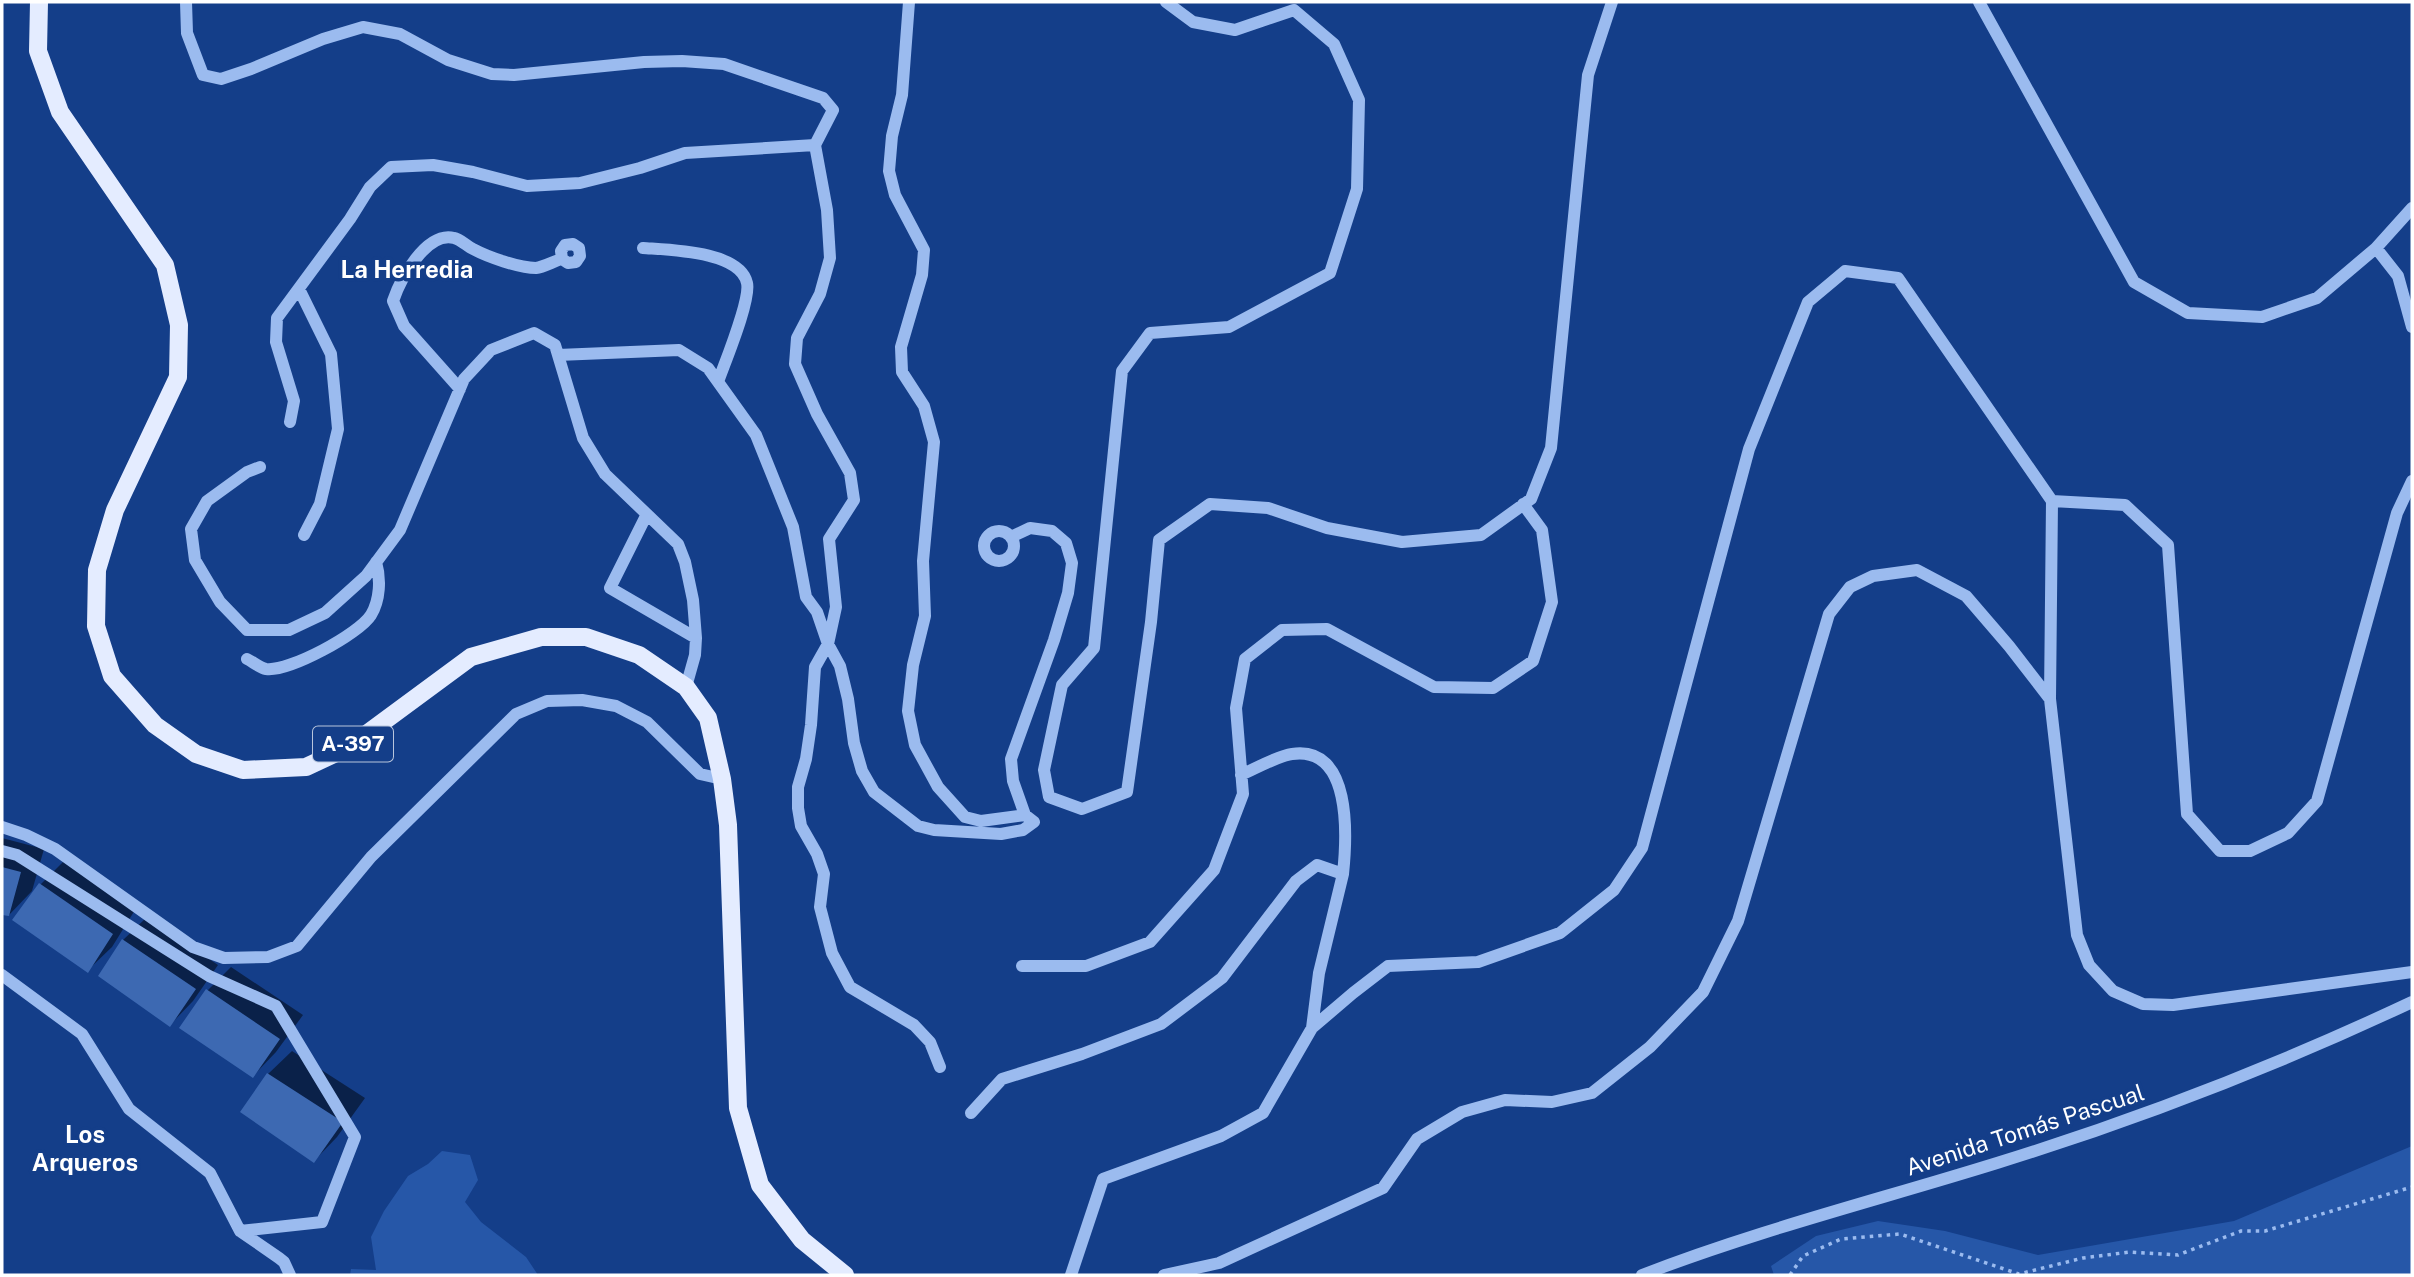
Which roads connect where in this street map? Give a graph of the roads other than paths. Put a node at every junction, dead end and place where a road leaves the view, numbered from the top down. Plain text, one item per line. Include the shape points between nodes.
1 (39, 2) edge
2 (186, 2) edge
3 (909, 2) edge
4 (1166, 2) edge
5 (1612, 2) edge
6 (1979, 2) edge
7 (816, 145) junction
8 (2412, 208) edge
9 (643, 248) dead end
10 (2376, 248) junction
11 (562, 259) dead end
12 (299, 289) junction
13 (2412, 327) edge
14 (558, 355) junction
15 (718, 382) junction
16 (460, 389) junction
17 (290, 422) dead end
18 (260, 467) dead end
19 (2412, 481) edge
20 (2052, 501) junction
21 (1523, 504) junction
22 (648, 514) junction
23 (303, 536) dead end
24 (1011, 537) dead end
25 (376, 562) junction
26 (696, 638) junction
27 (828, 644) junction
28 (247, 659) dead end
29 (686, 687) junction
30 (2050, 699) junction
31 (1241, 775) junction
32 (722, 779) junction
33 (1025, 815) junction
34 (2, 827) edge
35 (2, 851) edge
36 (1343, 874) junction
37 (1022, 966) dead end
38 (2412, 972) edge
39 (2, 975) edge
40 (2412, 1002) edge
41 (1312, 1028) junction
42 (940, 1067) dead end
43 (971, 1113) dead end
44 (240, 1231) junction
45 (290, 1275) edge
46 (845, 1275) edge
47 (1070, 1275) edge
48 (1164, 1275) edge
49 (1642, 1275) edge

1 - 29 main road, A-397 via 38,51 60,112 165,265 179,325 178,377 115,510 97,570 96,626 112,676 155,725 197,754 243,770 306,767 349,747 471,657 541,637 586,637 639,654
2 - 7 street via 187,33 203,75 221,79 363,27 400,34 448,60 492,74 644,62 724,64 823,98 833,110
3 - 33 street via 902,95 889,171 895,195 924,250 922,275 901,347 902,372 924,406 934,442 923,561 925,616 912,665 908,711 915,746 938,787 965,817 981,821
4 - 21 street via 1193,22 1235,30 1294,10 1334,44 1359,100 1357,189 1330,273 1229,327 1150,333 1122,371 1094,648 1062,685 1044,770 1049,797 1082,809 1127,792 1159,540 1210,504 1268,508 1327,528 1402,542 1481,536
5 - 21 street via 1588,75 1551,448 1531,499
6 - 10 street via 2134,282 2188,313 2262,317 2317,298
7 - 12 street via 685,153 580,183 527,186 433,165 391,167 370,187
7 - 27 street via 830,258 820,294 797,338 796,365 850,473 854,500 829,539 836,607
8 - 10 street
9 - 15 street via 717,257 744,276 748,284 741,320
10 - 13 street via 2398,276
11 - 16 street via 537,268 473,249 454,237 439,239 419,254 399,282 393,301 404,326
12 - 17 street via 277,318 276,342 294,401
12 - 23 street via 331,354 338,429 320,504
14 - 15 street via 679,350 708,368
14 - 16 street via 555,345 534,333 491,350
14 - 22 street via 583,438 604,474
15 - 27 street via 756,435 793,527 806,597 817,612
16 - 25 street via 400,530
18 - 25 street via 207,501 191,529 195,560 220,602 247,630 289,630 326,613
19 - 20 street via 2397,513 2316,801 2288,833 2250,851 2220,851 2188,814 2168,545 2125,505
20 - 30 street
20 - 41 street via 1898,278 1844,271 1808,302 1749,449 1642,848 1614,890 1560,933 1478,962 1388,966
21 - 31 street via 1542,530 1552,602 1533,661 1493,688 1434,687 1327,629 1282,630 1245,659 1236,708
22 - 26 street via 678,544 685,562
22 - 26 street via 610,588
24 - 33 street via 1030,528 1052,531 1066,543 1072,563 1054,640 1011,759
25 - 28 street via 378,594 370,617 342,639 301,662 276,669 264,669
26 - 29 street
27 - 33 street via 840,666 862,771 874,792 918,826 934,830 1001,835 1034,822
27 - 42 street via 815,667 810,737 798,787 801,826 824,874 822,920 850,987 914,1025 930,1042
29 - 32 main road, A-397 via 708,718
30 - 38 street via 2077,935 2089,965 2113,991 2143,1004 2173,1005
30 - 48 street via 1966,596 1917,570 1873,576 1850,587 1829,614 1738,921 1703,992 1650,1047 1592,1093 1552,1102 1505,1100 1462,1112 1417,1139 1382,1188 1219,1263
31 - 36 street via 1291,754 1316,755 1330,765 1344,815
31 - 37 street via 1243,794 1214,870 1150,942 1087,966
32 - 34 street via 700,774 648,722 616,706 582,700 547,701 516,714 371,857 296,946 268,957 224,958 193,947 55,849
32 - 46 main road, A-397 via 728,825 738,1108 760,1185 802,1240
35 - 44 street via 18,855 209,976 276,1006 355,1137 322,1222
36 - 41 street via 1319,973
36 - 43 street via 1317,865 1296,881 1222,978 1161,1024 1002,1079
39 - 44 street via 82,1034 129,1109 210,1173
40 - 49 street, Avenida Tomás Pascual via 2168,1105 2000,1162 1706,1250
41 - 47 street via 1263,1113 1220,1136 1104,1179
44 - 45 street via 284,1262

